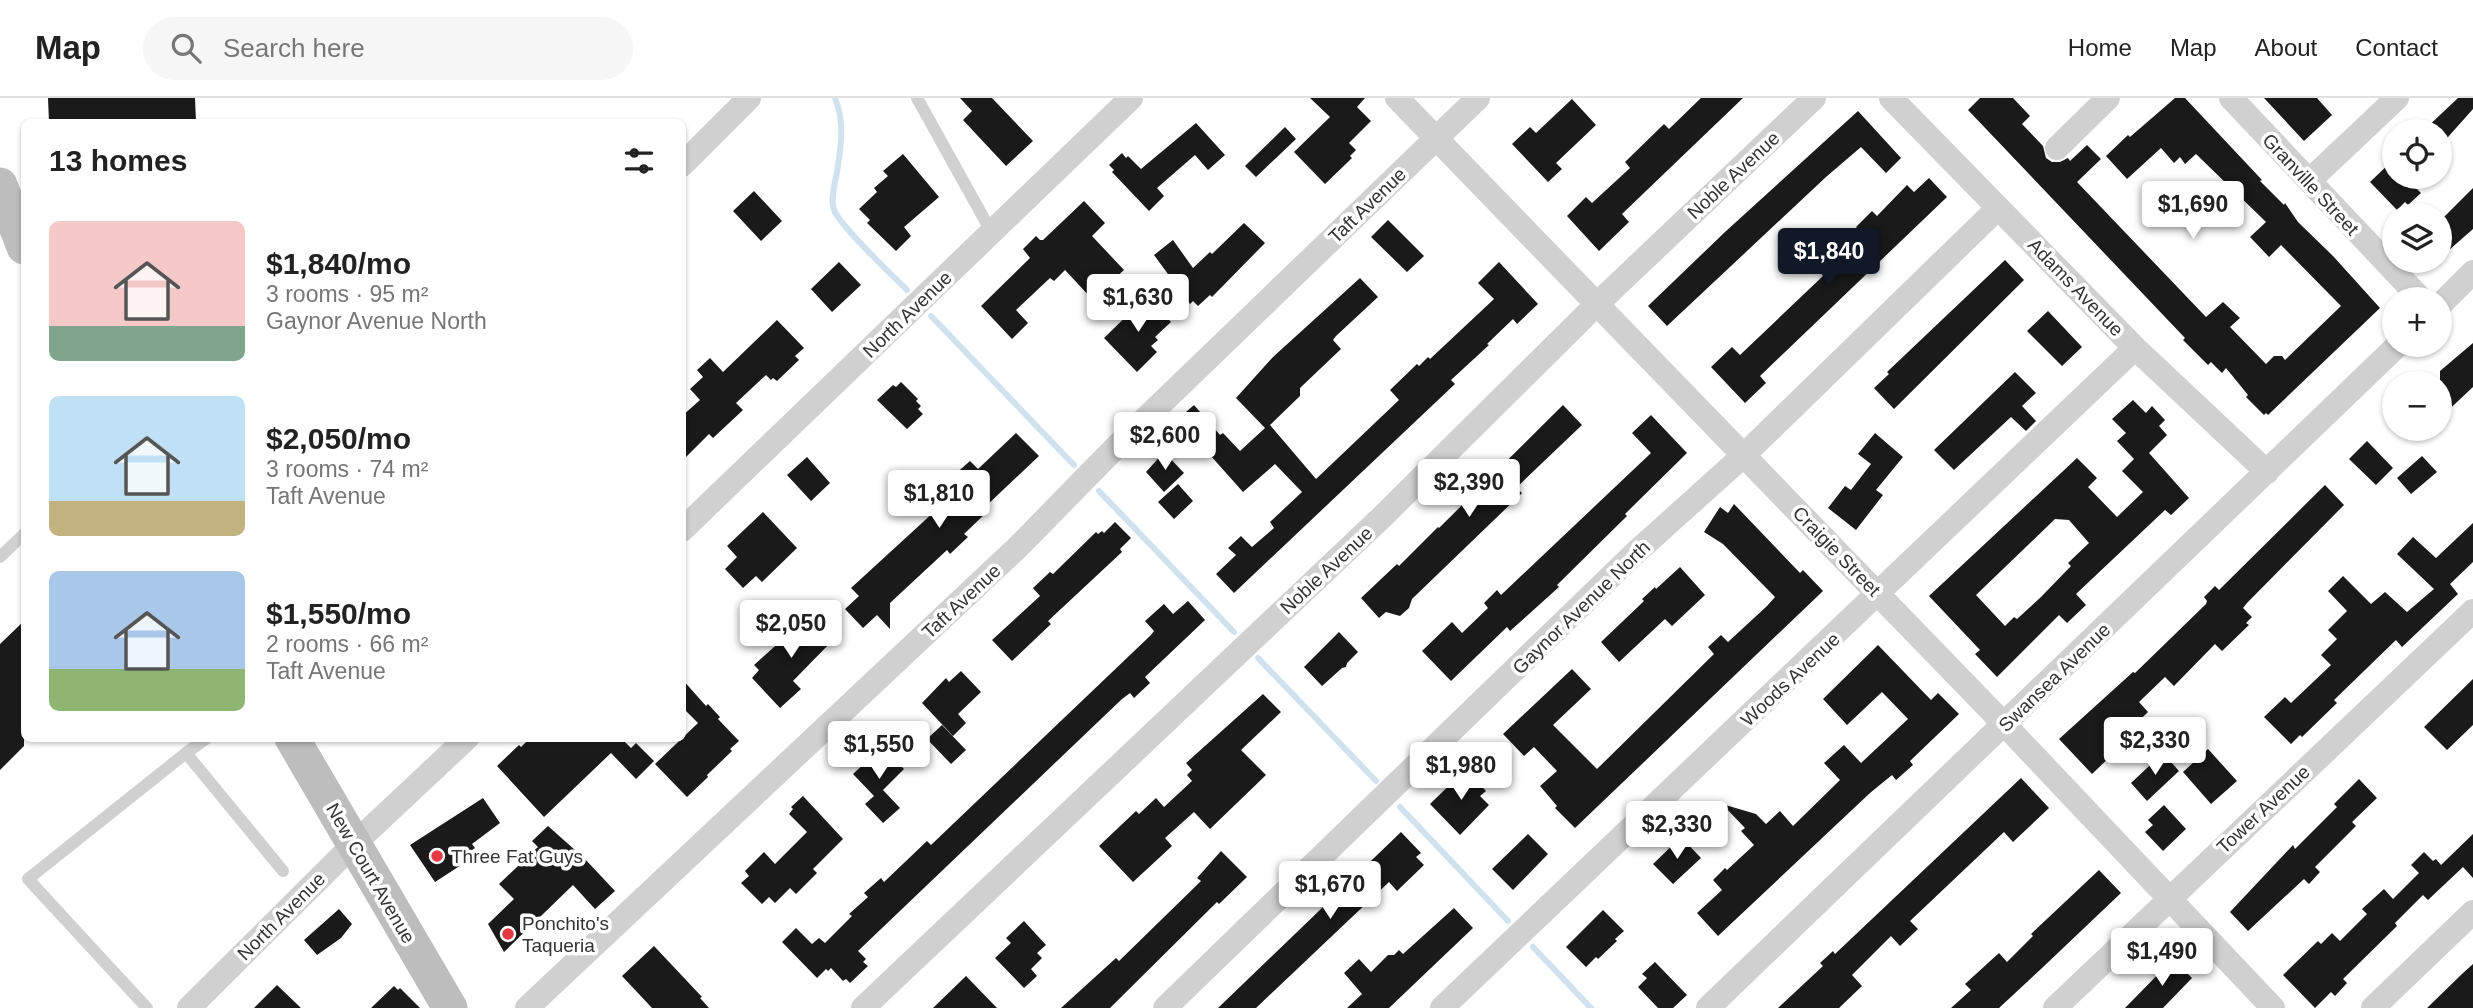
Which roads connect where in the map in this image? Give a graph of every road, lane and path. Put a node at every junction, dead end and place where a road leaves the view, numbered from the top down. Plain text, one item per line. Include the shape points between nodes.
1 (749, 98) edge
2 (917, 98) edge
3 (1131, 98) edge
4 (1397, 98) edge
5 (1478, 98) edge
6 (1814, 98) edge
7 (1891, 98) edge
8 (2108, 98) edge
9 (2231, 98) edge
10 (2397, 98) edge
11 (1436, 138) junction
12 (2057, 148) dead end
13 (686, 161) edge
14 (2309, 181) junction
15 (0, 185) edge
16 (1998, 208) junction
17 (992, 233) junction
18 (21, 239) edge
19 (2473, 272) edge
20 (2410, 287) edge
21 (2452, 292) edge
22 (1597, 304) junction
23 (2135, 348) junction
24 (2386, 357) edge
25 (1743, 456) junction
26 (2267, 471) junction
27 (686, 526) edge
28 (21, 537) edge
29 (0, 557) edge
30 (1879, 594) junction
31 (2473, 611) edge
32 (2005, 724) junction
33 (201, 742) edge
34 (294, 742) edge
35 (463, 742) edge
36 (186, 753) junction
37 (354, 844) junction
38 (283, 871) dead end
39 (2169, 899) junction
40 (2473, 912) edge
41 (147, 1008) edge
42 (188, 1008) edge
43 (450, 1008) edge
44 (527, 1008) edge
45 (863, 1008) edge
46 (1165, 1008) edge
47 (1443, 1008) edge
48 (1708, 1008) edge
49 (2055, 1008) edge
50 (2273, 1008) edge
51 (2373, 1008) edge

1 - 13 street
2 - 17 lane
3 - 17 street, North Avenue
4 - 11 street, Craigie Street
5 - 11 street, Taft Avenue
6 - 22 street, Noble Avenue
7 - 16 street, Adams Avenue
8 - 12 street
9 - 14 street, Granville Street
10 - 14 street
11 - 22 street, Craigie Street
11 - 44 street, Taft Avenue via 1018,547
14 - 20 street, Granville Street
15 - 18 main road
16 - 23 street, Adams Avenue
16 - 25 street, Gaynor Avenue North
17 - 27 street, North Avenue
19 - 21 street
22 - 25 street, Craigie Street
22 - 45 street, Noble Avenue via 1382,517
23 - 26 street, Adams Avenue
23 - 30 street, Woods Avenue
24 - 26 street, Swansea Avenue
25 - 30 street, Craigie Street
25 - 46 street, Gaynor Avenue North via 1633,555
26 - 32 street, Swansea Avenue
28 - 29 lane
30 - 32 street, Craigie Street
30 - 47 street, Woods Avenue
31 - 39 street, Tower Avenue
32 - 39 street, Craigie Street
32 - 48 street, Swansea Avenue
33 - 36 lane
34 - 37 main road, New Court Avenue
35 - 37 street, North Avenue
36 - 38 lane
36 - 41 lane via 28,879
37 - 42 street, North Avenue
37 - 43 main road, New Court Avenue
39 - 49 street, Tower Avenue
39 - 50 street, Craigie Street
40 - 51 street

